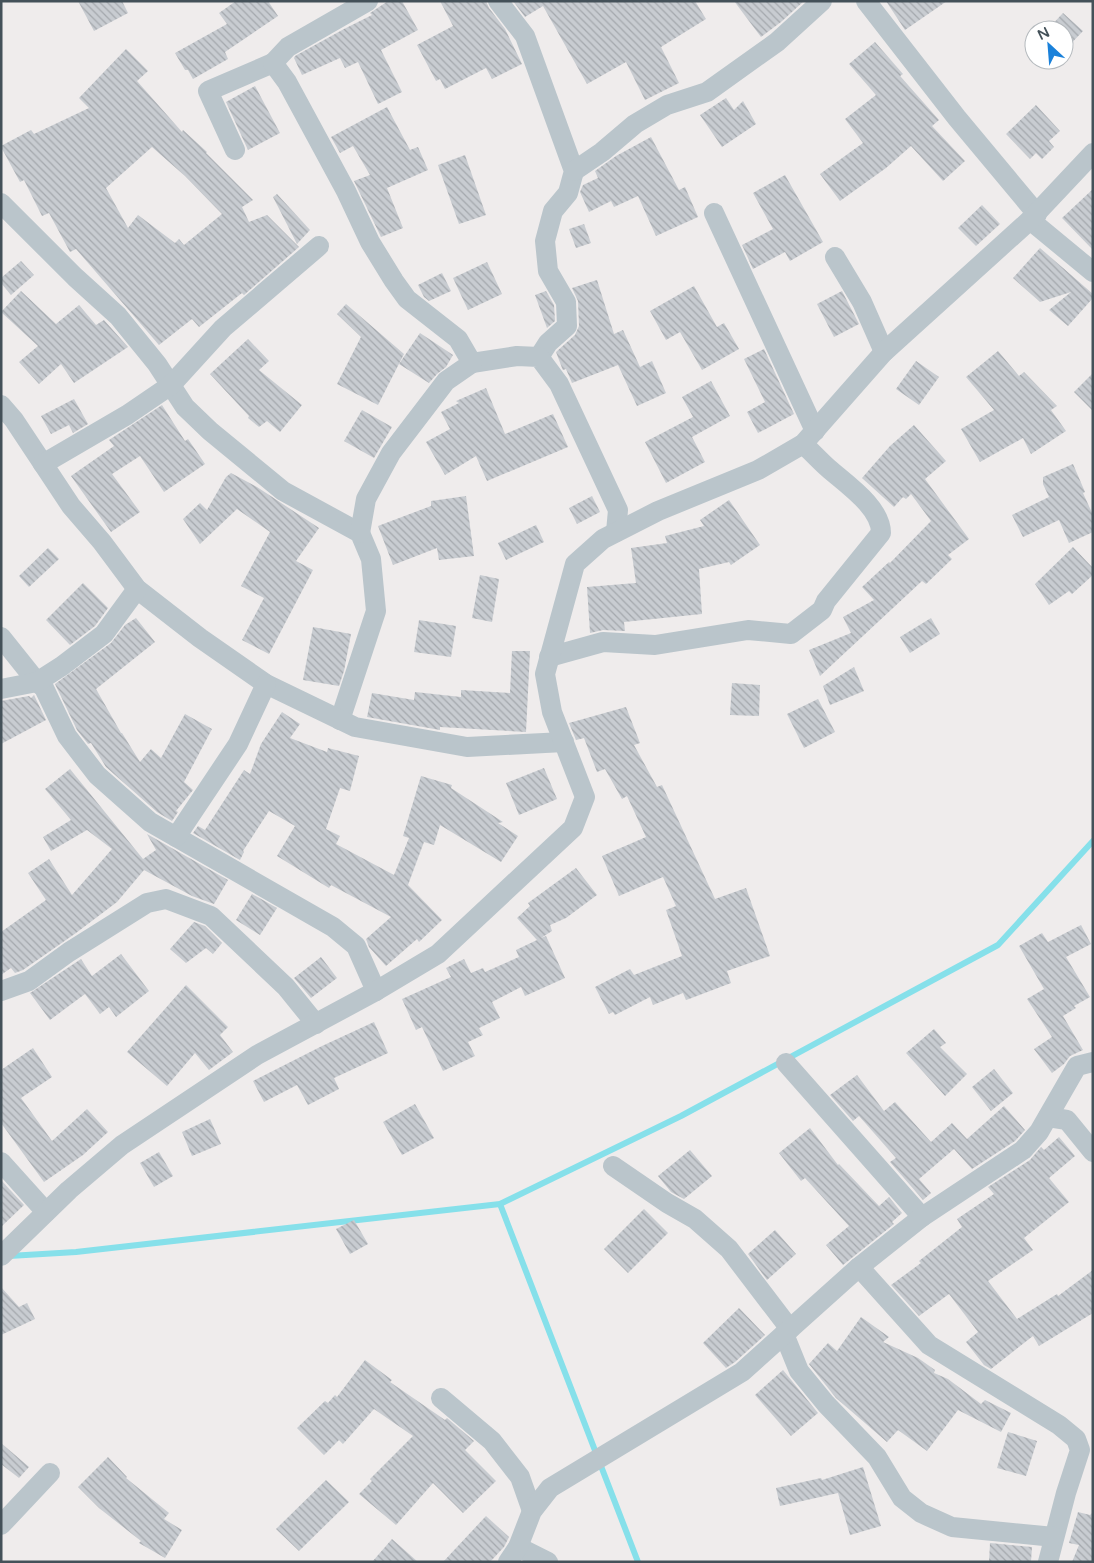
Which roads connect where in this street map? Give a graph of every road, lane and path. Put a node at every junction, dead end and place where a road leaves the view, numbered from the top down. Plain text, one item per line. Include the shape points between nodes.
1 (368, 1) edge
2 (498, 1) edge
3 (822, 1) edge
4 (866, 1) edge
5 (272, 63) junction
6 (235, 150) dead end
7 (1093, 153) edge
8 (574, 171) junction
9 (1, 203) edge
10 (714, 214) dead end
11 (1034, 217) junction
12 (319, 246) dead end
13 (835, 257) dead end
14 (1093, 272) edge
15 (884, 352) junction
16 (539, 357) junction
17 (472, 363) junction
18 (171, 385) junction
19 (1, 405) edge
20 (809, 437) junction
21 (43, 464) junction
22 (616, 532) junction
23 (360, 534) junction
24 (138, 589) junction
25 (1, 637) edge
26 (549, 657) junction
27 (37, 682) junction
28 (266, 684) junction
29 (1, 689) edge
30 (340, 720) junction
31 (564, 742) junction
32 (176, 837) junction
33 (1, 991) edge
34 (376, 991) junction
35 (316, 1024) junction
36 (1093, 1062) edge
37 (786, 1063) dead end
38 (1048, 1117) junction
39 (1093, 1152) edge
40 (1, 1162) edge
41 (614, 1166) dead end
42 (46, 1212) junction
43 (922, 1217) junction
44 (1, 1256) edge
45 (859, 1267) junction
46 (787, 1332) junction
47 (440, 1398) dead end
48 (50, 1473) dead end
49 (532, 1511) junction
50 (1, 1525) edge
51 (1054, 1538) junction
52 (513, 1554) edge
53 (548, 1562) edge
54 (1048, 1562) edge

1 - 5 street via 288,47
2 - 8 street via 525,36
3 - 8 street via 777,42 707,92 667,105 634,124
4 - 11 street
5 - 6 street via 208,91
5 - 17 street via 287,82 370,242 394,281 407,298 458,339
7 - 11 street
8 - 16 street via 568,193 553,211 545,241 548,271 566,302 567,326 548,343
9 - 18 street via 118,316
10 - 20 street
11 - 14 street
11 - 15 street
12 - 18 street via 223,328
13 - 15 street via 862,302
15 - 20 street
16 - 17 street via 517,356
16 - 22 street via 559,384 618,510
17 - 23 street via 446,381 391,453 366,499
18 - 21 street
18 - 23 street via 185,407 210,431 283,491
19 - 21 street
20 - 22 street via 758,470 658,510
20 - 26 street via 827,468 856,492 881,526 881,533 822,610 791,634 748,630 655,645 603,642
21 - 24 street via 71,506
22 - 26 street via 602,539 575,564
23 - 30 street via 371,559 376,611
24 - 27 street via 104,634
24 - 28 street
25 - 27 street
26 - 31 street via 545,674 552,712
27 - 29 street
27 - 32 street via 44,688 67,736 97,776 150,822
28 - 30 street
28 - 32 street via 238,744
30 - 31 street via 355,727 467,747
31 - 34 street via 585,797 573,828 438,954
32 - 34 street via 333,926 356,946
33 - 35 street via 29,981 147,903 166,899 211,916 286,987
34 - 35 street
35 - 42 street via 257,1055 122,1145
36 - 38 street via 1077,1066
37 - 43 street
38 - 39 street via 1067,1120
38 - 43 street via 1023,1150
40 - 42 street
41 - 46 street via 695,1219 729,1249
42 - 44 street
43 - 45 street
45 - 46 street
45 - 51 street via 929,1345 1059,1425 1076,1440 1080,1450
46 - 49 street via 742,1372 550,1488
46 - 51 street via 799,1371 877,1457 902,1498 921,1513 952,1527
47 - 49 street via 492,1441 520,1477
48 - 50 street
49 - 52 street
51 - 54 street
52 - 53 street

